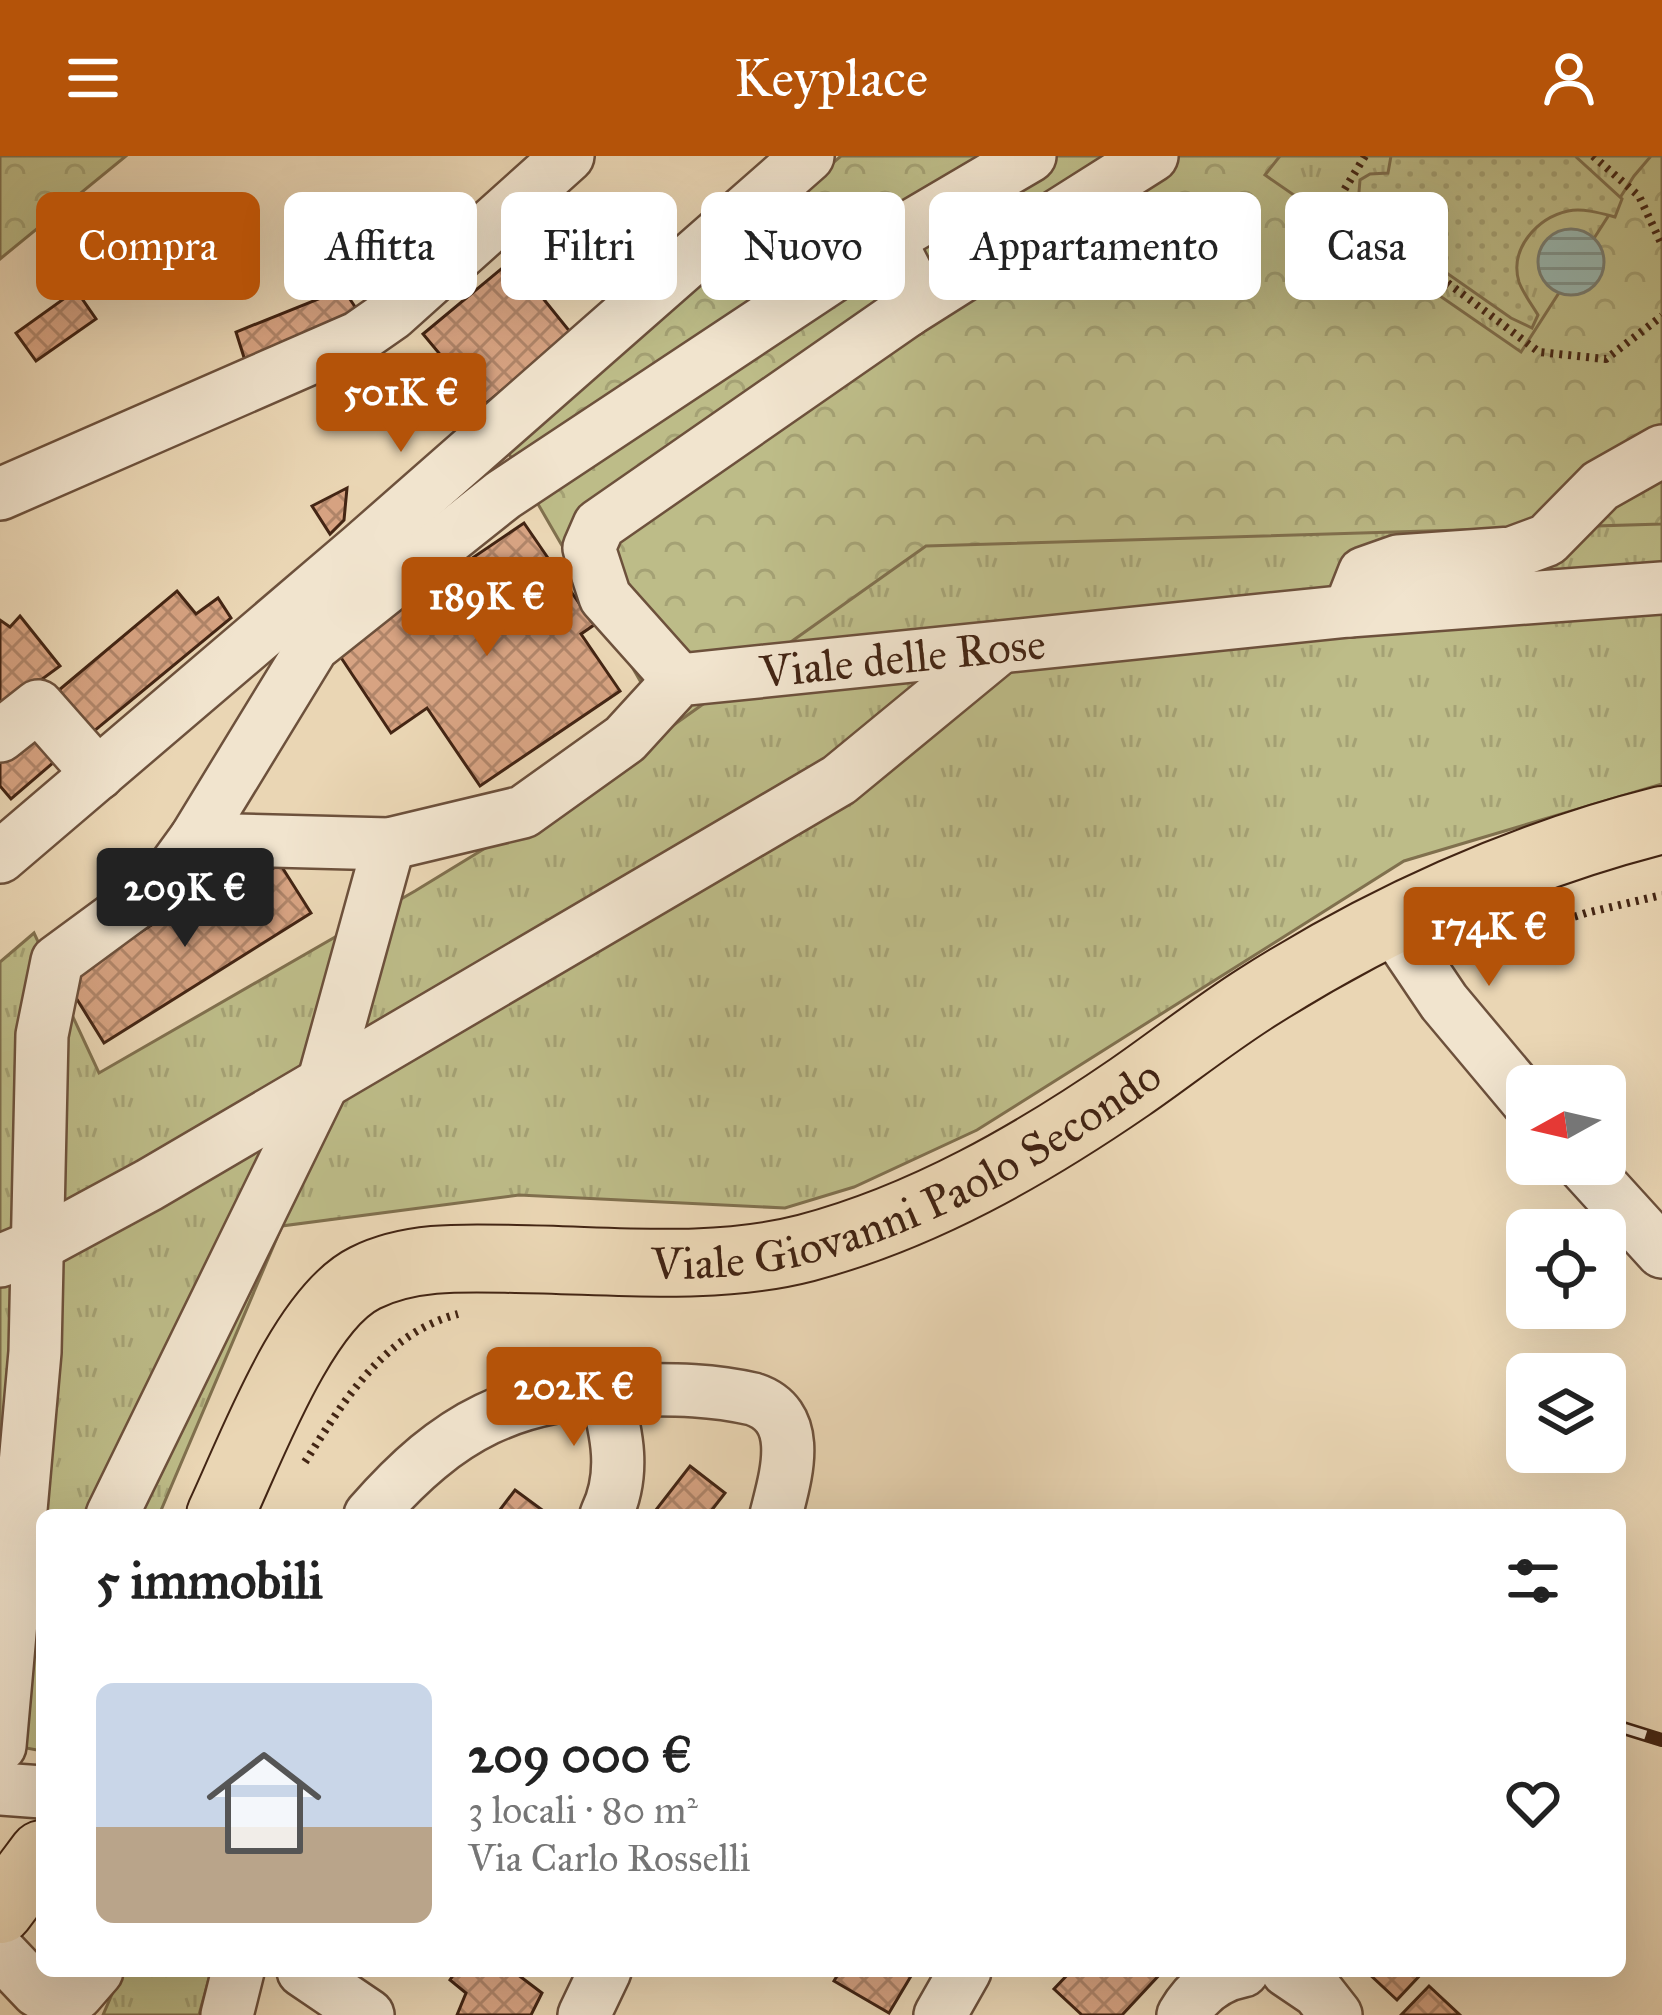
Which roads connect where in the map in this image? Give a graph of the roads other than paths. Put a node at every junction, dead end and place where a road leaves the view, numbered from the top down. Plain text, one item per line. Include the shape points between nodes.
1 (568, 156) edge
2 (742, 156) edge
3 (772, 156) edge
4 (808, 156) edge
5 (1030, 156) edge
6 (1151, 156) edge
7 (905, 230) edge
8 (905, 270) edge
9 (797, 300) edge
10 (907, 310) junction
11 (1662, 452) edge
12 (0, 494) edge
13 (1662, 588) edge
14 (1349, 611) junction
15 (998, 649) junction
16 (679, 680) junction
17 (0, 736) edge
18 (98, 774) junction
19 (1662, 820) edge
20 (195, 839) junction
21 (389, 844) junction
22 (0, 857) edge
23 (1390, 922) junction
24 (1506, 1076) edge
25 (322, 1083) junction
26 (1601, 1185) edge
27 (1662, 1252) edge
28 (19, 1253) edge
29 (605, 1390) junction
30 (115, 1509) edge
31 (223, 1509) edge
32 (376, 1509) edge
33 (608, 1509) edge
34 (778, 1509) edge
35 (36, 1670) edge
36 (0, 1745) edge
37 (0, 1789) edge
38 (36, 1792) edge
39 (0, 1952) edge
40 (93, 1977) edge
41 (236, 1977) edge
42 (312, 1977) edge
43 (602, 1977) edge
44 (962, 1977) edge
45 (1221, 1977) edge
46 (1296, 1977) edge
47 (57, 2009) edge
48 (227, 2015) edge
49 (368, 2015) edge
50 (584, 2015) edge
51 (940, 2015) edge
52 (1184, 2015) edge
53 (1336, 2015) edge

1 - 12 street via 359,337
2 - 3 street via 756,164
4 - 18 street
5 - 7 street
6 - 10 street
8 - 10 street via 912,284
9 - 20 street via 502,495 313,646
10 - 16 street via 599,524 589,548 605,597
11 - 14 street via 1600,486 1546,540 1512,553 1398,561 1364,573
13 - 14 street, Viale delle Rose
14 - 15 street, Viale delle Rose
15 - 16 street, Viale delle Rose
15 - 25 street via 839,780
16 - 21 street via 625,740 523,812
17 - 18 street via 38,706
18 - 22 street
19 - 23 main road, Viale Giovanni Paolo Secondo via 1536,860
20 - 21 street
20 - 28 street via 163,883 57,961
21 - 25 street
23 - 24 street
23 - 31 main road, Viale Giovanni Paolo Secondo via 1262,994 1035,1148 857,1232 758,1258 460,1258 360,1280 334,1300 301,1348
25 - 28 street
25 - 30 street
26 - 27 street
28 - 36 street via 35,1352
29 - 32 street via 493,1414 435,1451
29 - 33 street via 618,1442
29 - 34 street via 707,1391 764,1402 787,1432
35 - 36 street
37 - 38 street
39 - 47 street
40 - 47 street
41 - 48 street
42 - 49 street
43 - 50 street
44 - 51 street
45 - 52 street
46 - 53 street

